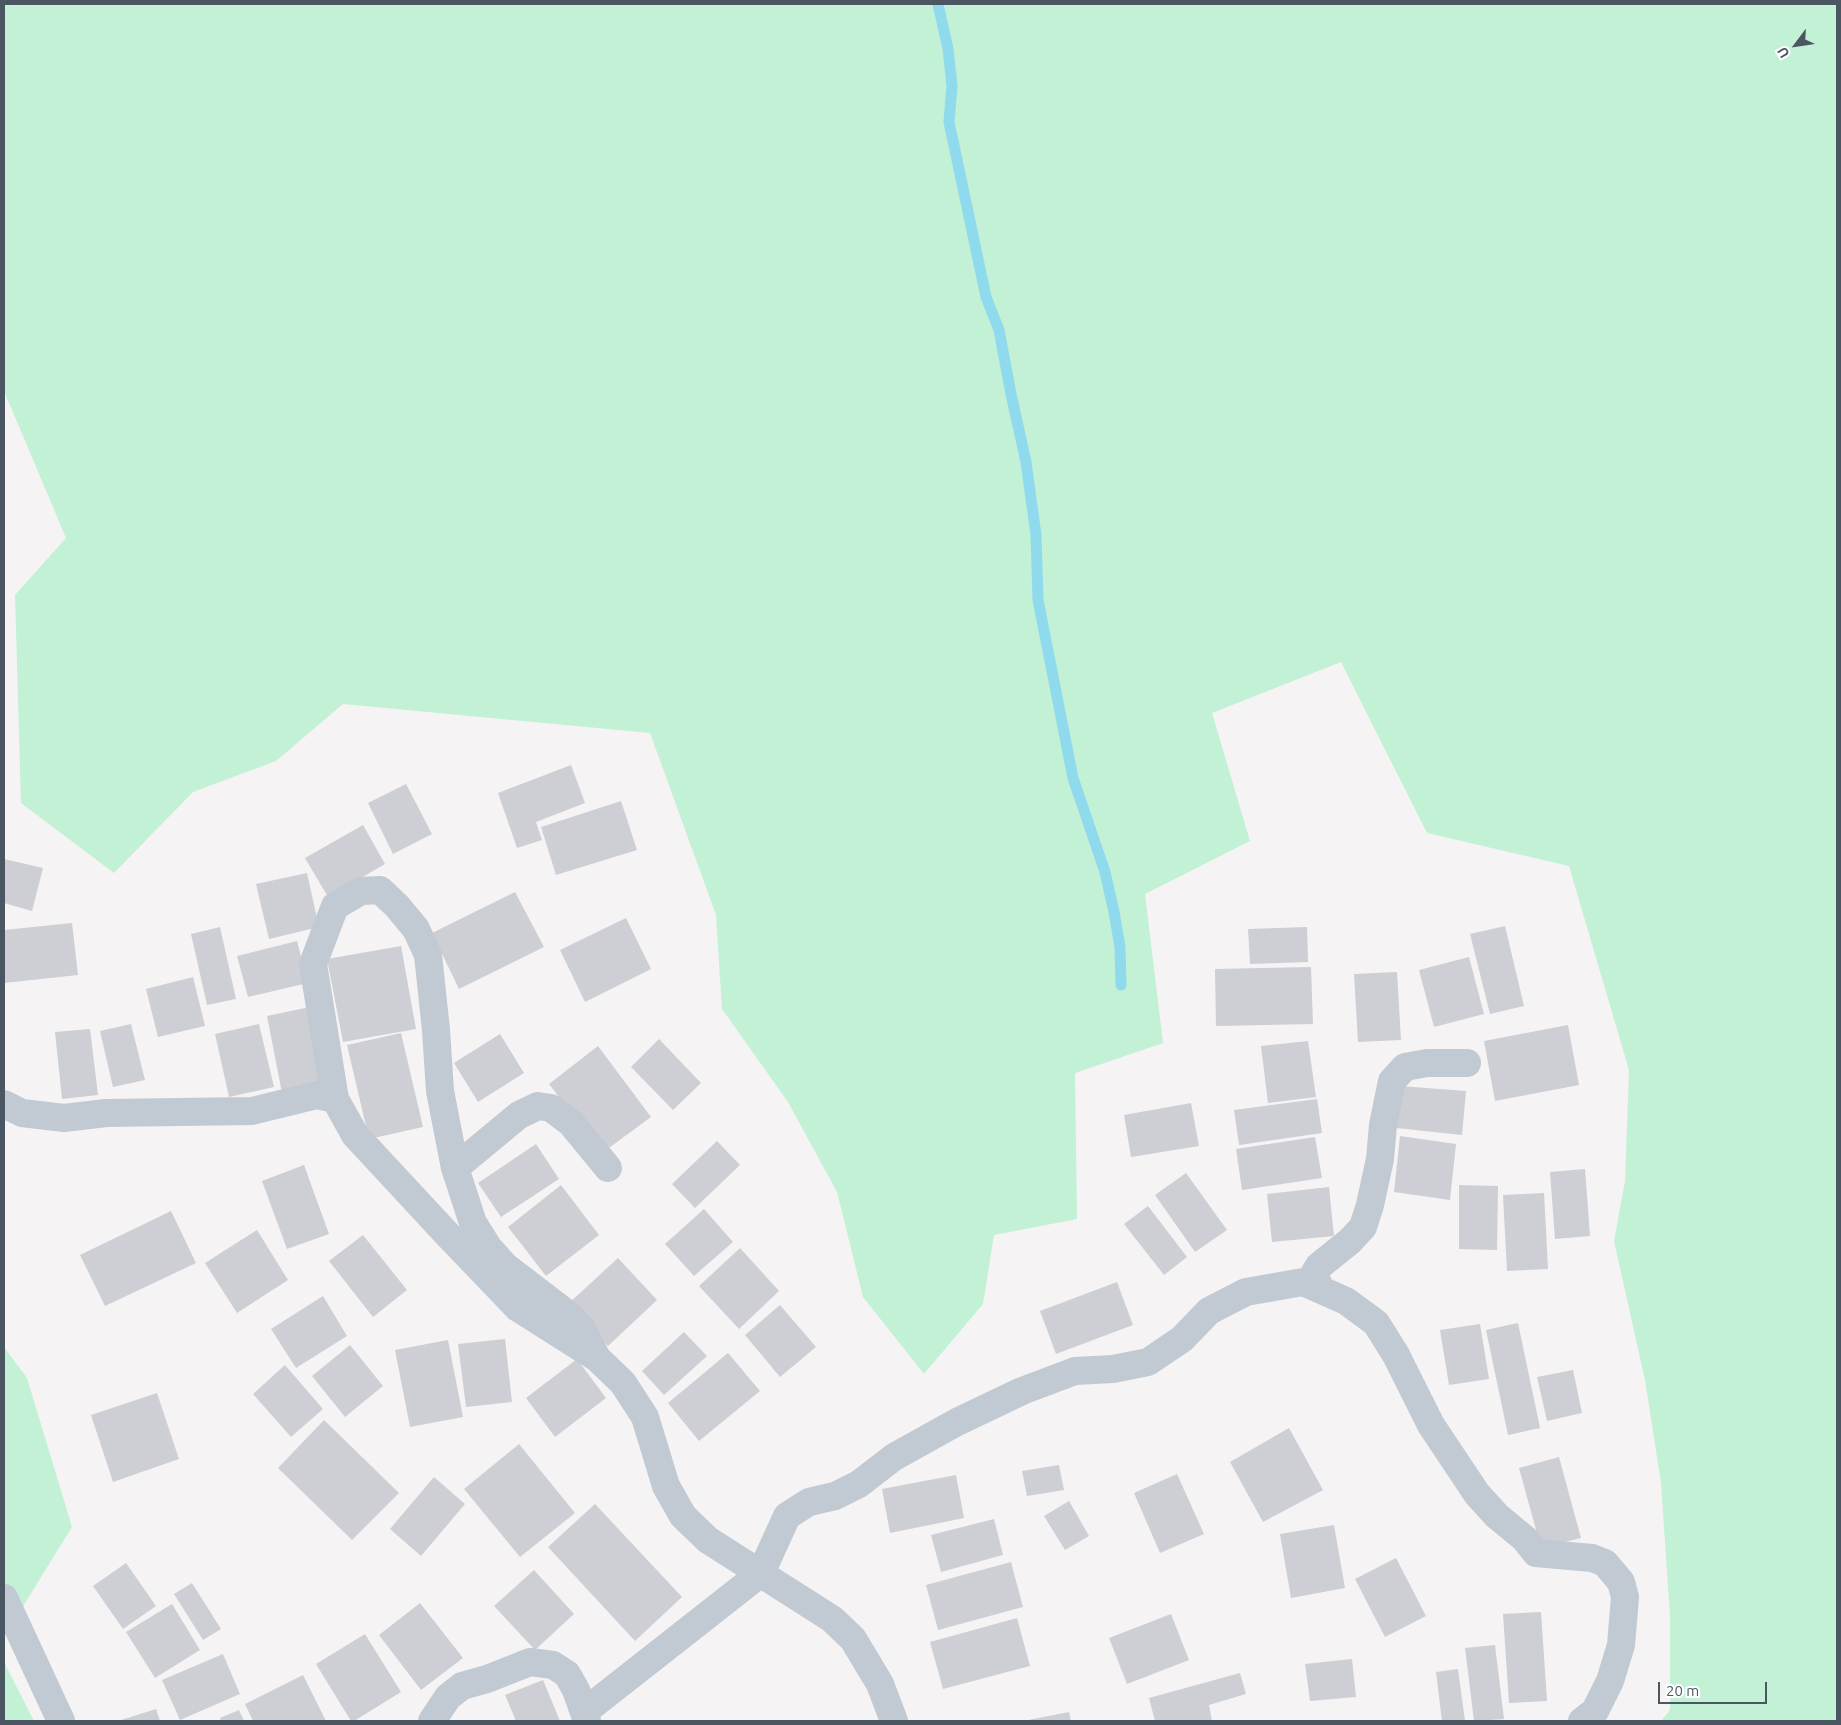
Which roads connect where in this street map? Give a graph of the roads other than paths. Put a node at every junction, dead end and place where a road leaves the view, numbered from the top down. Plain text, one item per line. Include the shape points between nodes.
1 (1467, 1064) dead end
2 (335, 1099) junction
3 (4, 1104) edge
4 (455, 1168) junction
5 (608, 1168) dead end
6 (1321, 1290) junction
7 (597, 1358) junction
8 (760, 1573) junction
9 (4, 1598) edge
10 (585, 1717) edge
11 (61, 1721) edge
12 (432, 1721) edge
13 (894, 1721) edge
14 (1582, 1721) edge

1 - 6 street via 1427,1063 1405,1067 1392,1082 1382,1125 1380,1159 1363,1227 1319,1266 1314,1274
2 - 3 street via 317,1096 252,1110 106,1113 64,1118 22,1113
2 - 4 street via 313,964 335,906 361,891 380,890 416,929 428,955 440,1091
2 - 7 street via 355,1135 518,1308
4 - 5 street via 519,1115 538,1106 551,1108 571,1122
4 - 7 street via 473,1223 488,1247 505,1266 569,1314 582,1329
6 - 8 street via 1303,1282 1246,1292 1209,1311 1182,1339 1148,1362 1113,1369 1075,1371 957,1422 894,1458 859,1484 835,1496 809,1502 787,1516
6 - 14 street via 1346,1301 1376,1323 1431,1425 1477,1494 1497,1516 1536,1553 1592,1558 1605,1563 1621,1582 1625,1597 1621,1645 1610,1681 1595,1711
7 - 8 street via 623,1384 645,1416 666,1486 684,1516 708,1540
8 - 10 street
8 - 13 street via 832,1619 853,1639 880,1684
9 - 11 street
10 - 12 street via 576,1690 566,1674 552,1665 530,1662 462,1686 448,1698

